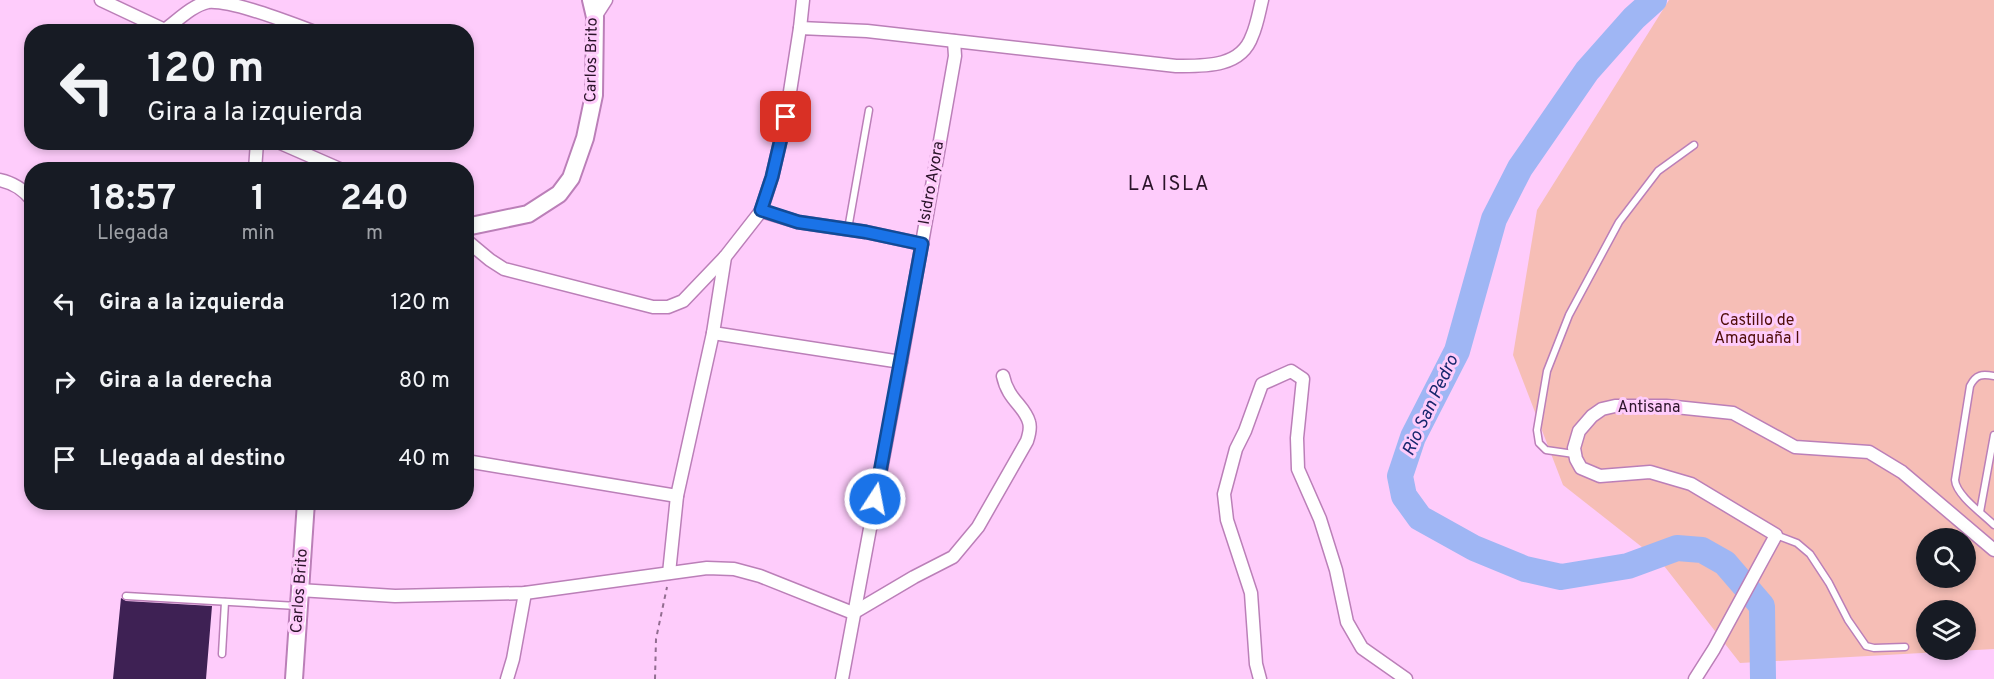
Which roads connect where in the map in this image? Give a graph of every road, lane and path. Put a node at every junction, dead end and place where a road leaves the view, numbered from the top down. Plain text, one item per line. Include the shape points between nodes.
1 (101, 0) edge
2 (591, 0) edge
3 (606, 0) edge
4 (803, 0) edge
5 (1262, 0) edge
6 (594, 17) junction
7 (154, 24) edge
8 (175, 24) edge
9 (293, 24) edge
10 (800, 28) junction
11 (954, 41) junction
12 (869, 110) dead end
13 (1694, 144) dead end
14 (296, 150) edge
15 (324, 162) edge
16 (0, 180) edge
17 (24, 190) edge
18 (761, 210) junction
19 (474, 225) edge
20 (848, 230) junction
21 (922, 244) junction
22 (474, 247) edge
23 (725, 257) junction
24 (713, 333) junction
25 (901, 362) junction
26 (1003, 376) dead end
27 (1994, 376) edge
28 (1994, 435) edge
29 (1575, 454) junction
30 (474, 462) edge
31 (677, 496) junction
32 (303, 510) edge
33 (1980, 512) junction
34 (1994, 525) edge
35 (1776, 535) junction
36 (1994, 550) edge
37 (669, 573) junction
38 (525, 593) junction
39 (126, 596) dead end
40 (299, 598) junction
41 (225, 602) junction
42 (853, 613) junction
43 (1905, 647) dead end
44 (222, 654) dead end
45 (294, 679) edge
46 (507, 679) edge
47 (655, 679) edge
48 (842, 679) edge
49 (1260, 679) edge
50 (1406, 679) edge
51 (1695, 679) edge

1 - 7 street
2 - 6 street, Carlos Brito
3 - 6 street
4 - 10 street
5 - 11 street via 1252,39 1237,57 1211,66 1176,66
6 - 19 street, Carlos Brito via 594,95 571,178 559,194 528,214
8 - 9 street via 207,2 243,6
10 - 11 street
10 - 18 street via 786,117
11 - 21 street, Isidro Ayora via 955,57
12 - 20 lane
13 - 29 lane via 1658,171 1619,222 1569,315 1547,371 1537,430 1539,443 1546,450
14 - 15 street
16 - 17 street
18 - 20 street via 798,222
18 - 23 street
20 - 21 street
21 - 25 street, Isidro Ayora
22 - 23 street via 504,269 653,307 683,301
23 - 24 street
24 - 25 street
24 - 31 street
25 - 42 street, Isidro Ayora
26 - 42 street via 1005,387 1025,414 1030,429 1027,441 978,526 953,557
27 - 33 lane via 1977,376 1970,386 1955,480 1960,493
28 - 33 lane
29 - 35 street via 1581,468 1600,476 1650,472 1690,484
29 - 36 street, Antisana via 1579,431 1602,409 1666,406 1733,413 1795,447 1869,452 1902,472
30 - 31 street
31 - 37 street
32 - 40 street, Carlos Brito
33 - 34 lane
35 - 43 lane via 1797,543 1810,555 1866,646
35 - 51 street
37 - 38 street
37 - 42 street via 734,569
37 - 47 path via 656,639
38 - 40 street
38 - 46 street
39 - 41 lane
40 - 41 lane
40 - 45 street, Carlos Brito
41 - 44 lane
42 - 48 street, Isidro Ayora
49 - 50 street via 1251,593 1227,520 1224,494 1236,449 1262,384 1291,371 1303,380 1298,469 1320,519 1347,622 1362,648

